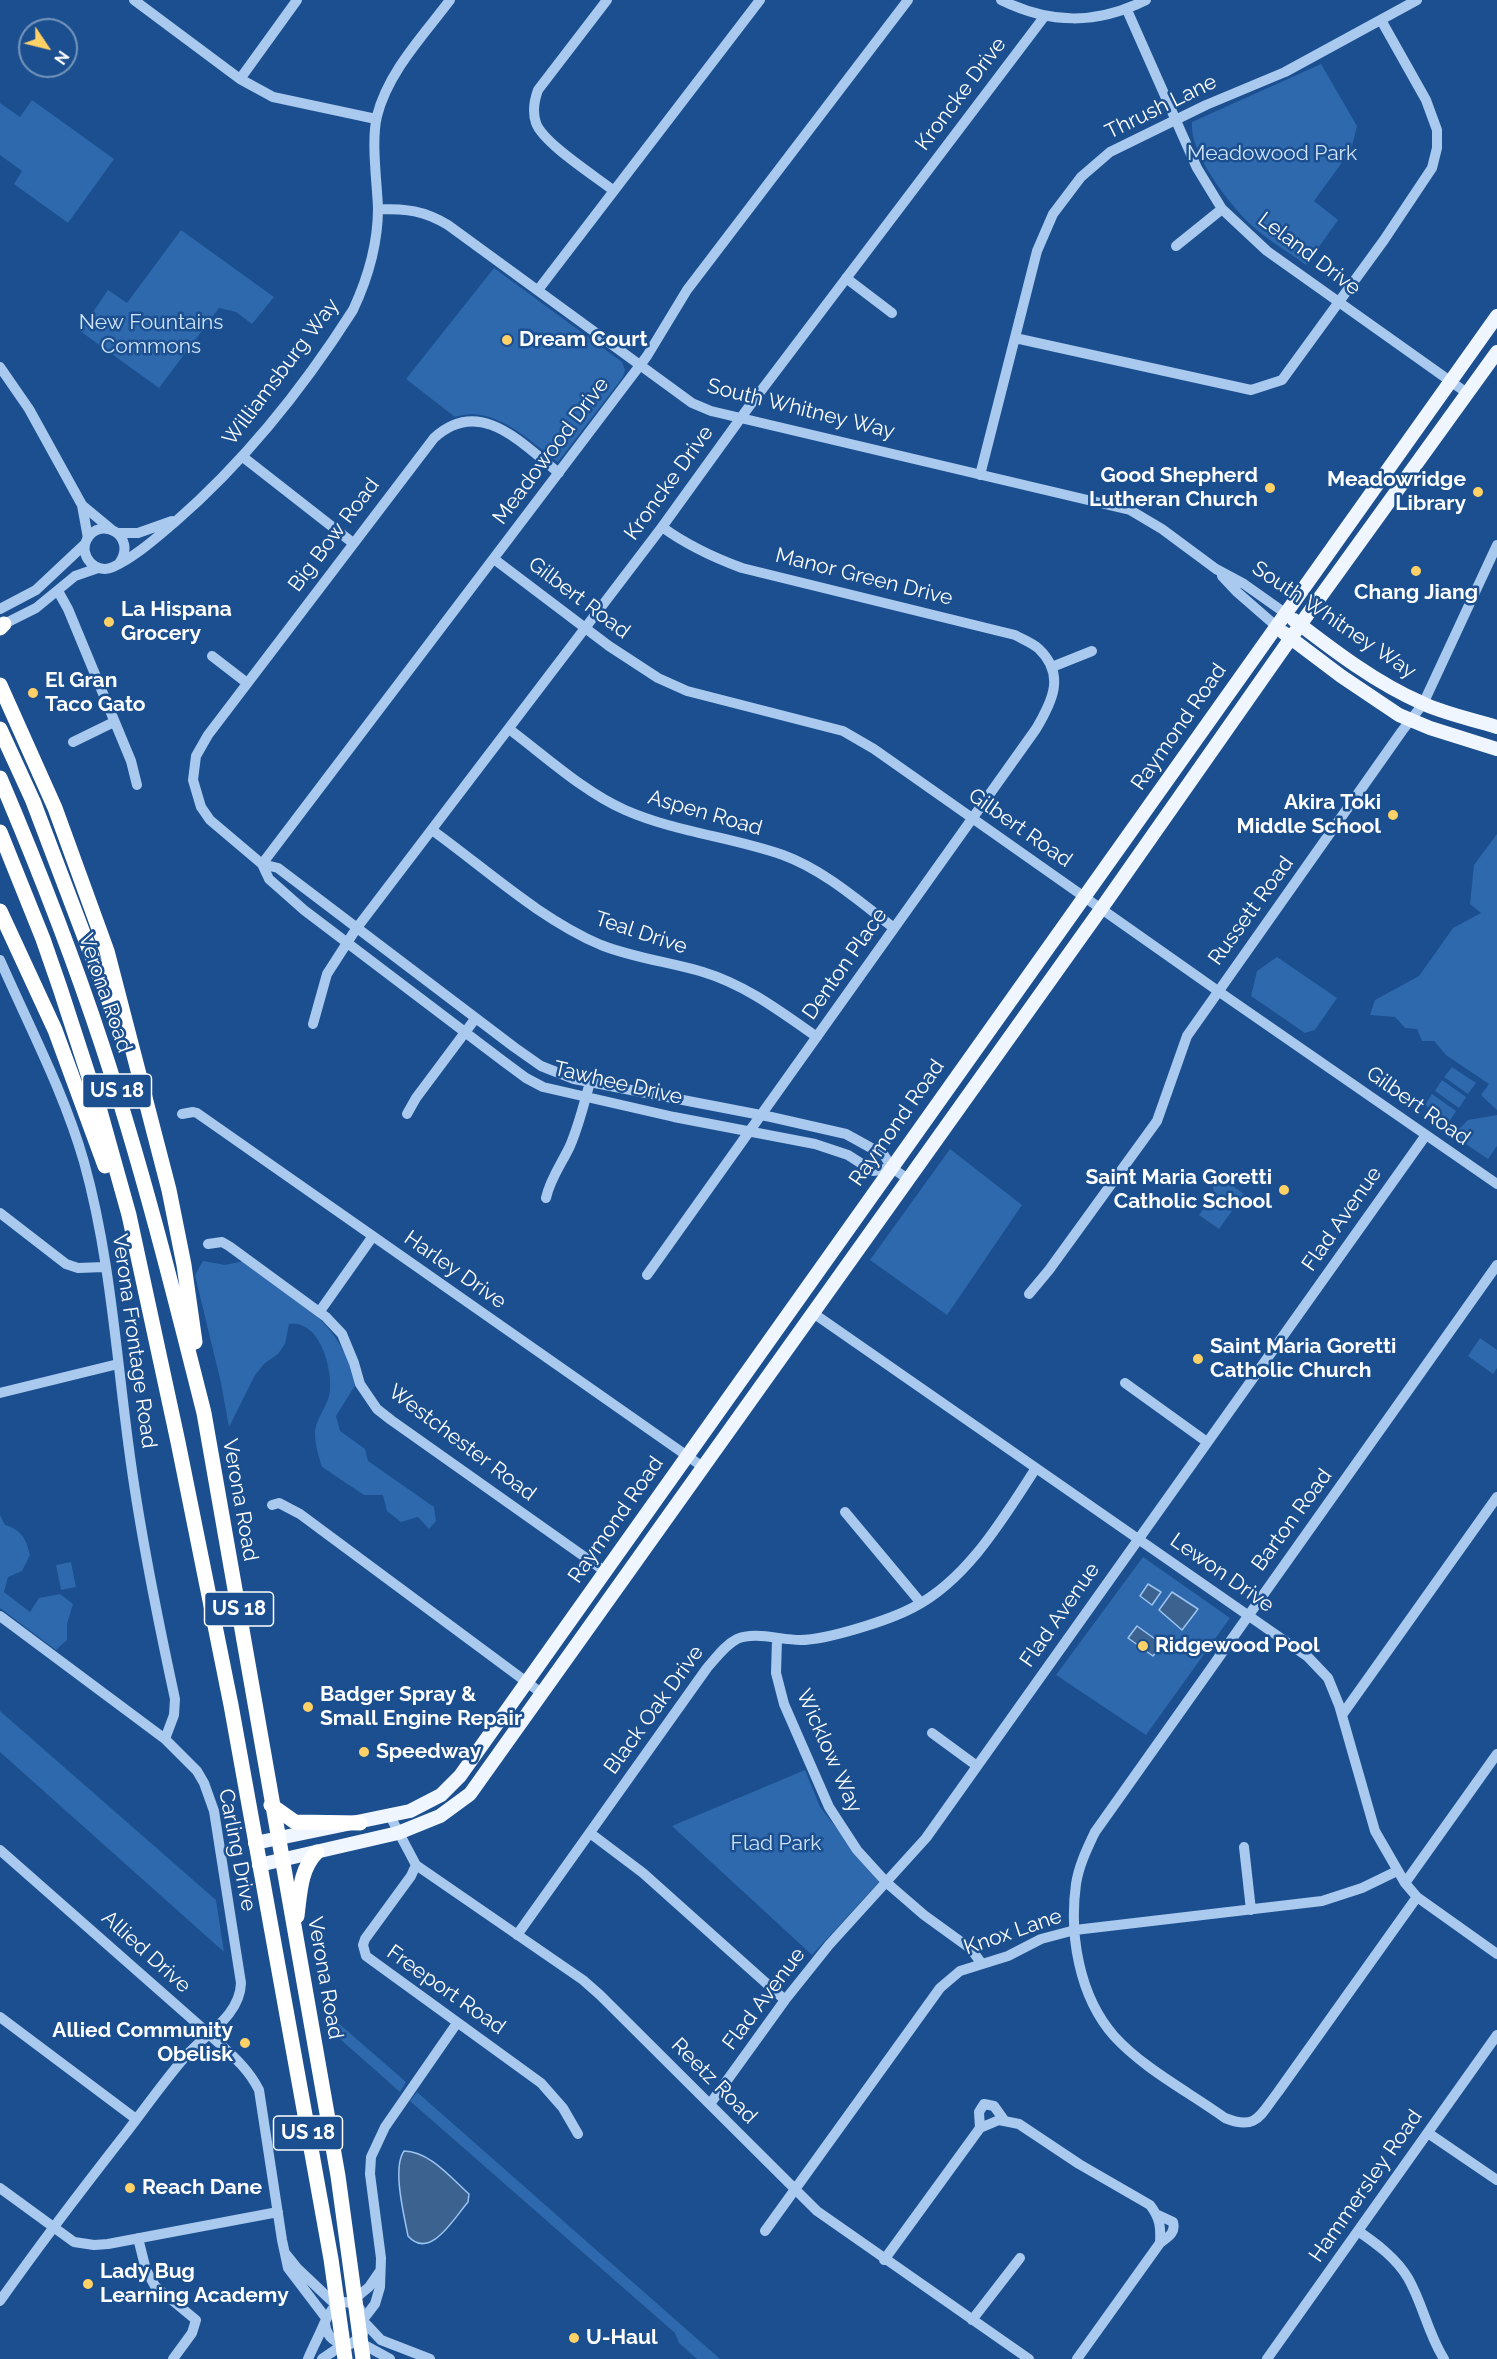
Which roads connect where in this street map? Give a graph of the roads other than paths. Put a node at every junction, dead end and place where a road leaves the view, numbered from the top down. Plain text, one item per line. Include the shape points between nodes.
1 (134, 0) edge
2 (297, 0) edge
3 (450, 0) edge
4 (607, 0) edge
5 (759, 0) edge
6 (908, 0) edge
7 (1001, 0) edge
8 (1146, 0) edge
9 (1417, 0) edge
10 (1127, 10) junction
11 (1044, 17) junction
12 (1381, 20) junction
13 (240, 79) junction
14 (376, 119) junction
15 (1175, 120) junction
16 (614, 191) junction
17 (378, 209) junction
18 (1222, 209) junction
19 (1176, 246) dead end
20 (846, 278) junction
21 (538, 290) junction
22 (1340, 303) junction
23 (892, 313) dead end
24 (1497, 316) edge
25 (1015, 338) junction
26 (1497, 352) edge
27 (640, 365) junction
28 (0, 368) edge
29 (1450, 381) junction
30 (1467, 393) junction
31 (740, 419) junction
32 (243, 457) junction
33 (559, 472) junction
34 (980, 475) junction
35 (82, 505) junction
36 (184, 514) junction
37 (662, 527) junction
38 (114, 531) junction
39 (353, 543) junction
40 (84, 544) junction
41 (1497, 545) edge
42 (494, 559) junction
43 (120, 562) junction
44 (98, 568) junction
45 (1216, 569) junction
46 (58, 591) junction
47 (0, 609) edge
48 (1285, 613) junction
49 (1300, 625) junction
50 (2, 626) edge
51 (1276, 626) junction
52 (586, 628) junction
53 (1291, 638) junction
54 (1092, 651) dead end
55 (212, 656) dead end
56 (1052, 667) junction
57 (247, 683) junction
58 (0, 685) edge
59 (1423, 704) junction
60 (1410, 721) junction
61 (114, 722) junction
62 (1497, 727) edge
63 (0, 729) edge
64 (509, 729) junction
65 (73, 742) dead end
66 (1497, 749) edge
67 (0, 778) edge
68 (193, 780) joint
69 (137, 785) dead end
70 (971, 819) junction
71 (432, 830) junction
72 (0, 832) edge
73 (262, 864) junction
74 (1084, 896) junction
75 (1101, 909) junction
76 (0, 911) edge
77 (894, 928) junction
78 (356, 929) junction
79 (346, 943) junction
80 (0, 960) edge
81 (1218, 991) junction
82 (476, 1018) junction
83 (313, 1024) dead end
84 (465, 1033) junction
85 (817, 1037) junction
86 (590, 1082) junction
87 (142, 1090) junction
88 (586, 1098) junction
89 (182, 1114) dead end
90 (407, 1114) dead end
91 (760, 1115) junction
92 (748, 1131) junction
93 (1426, 1135) junction
94 (892, 1168) junction
95 (908, 1179) junction
96 (1497, 1184) edge
97 (546, 1198) dead end
98 (0, 1213) edge
99 (373, 1236) junction
100 (208, 1244) dead end
101 (1497, 1265) edge
102 (105, 1267) junction
103 (647, 1275) dead end
104 (141, 1277) junction
105 (1029, 1294) dead end
106 (320, 1311) junction
107 (813, 1313) junction
108 (118, 1364) junction
109 (1125, 1383) dead end
110 (0, 1393) edge
111 (204, 1413) junction
112 (1207, 1442) junction
113 (687, 1456) junction
114 (703, 1467) junction
115 (1036, 1468) junction
116 (1497, 1497) edge
117 (272, 1505) dead end
118 (845, 1512) dead end
119 (1138, 1539) junction
120 (606, 1572) junction
121 (921, 1603) junction
122 (1248, 1615) junction
123 (0, 1616) edge
124 (777, 1639) junction
125 (526, 1682) junction
126 (540, 1692) junction
127 (1342, 1715) junction
128 (932, 1733) dead end
129 (165, 1739) junction
130 (1497, 1754) edge
131 (976, 1766) junction
132 (271, 1805) junction
133 (390, 1816) junction
134 (360, 1823) junction
135 (276, 1832) junction
136 (398, 1833) junction
137 (590, 1833) junction
138 (255, 1843) junction
139 (1244, 1847) dead end
140 (0, 1850) edge
141 (317, 1852) junction
142 (282, 1860) junction
143 (259, 1865) junction
144 (416, 1865) junction
145 (1397, 1871) junction
146 (887, 1883) junction
147 (1405, 1883) junction
148 (1417, 1897) junction
149 (1251, 1910) junction
150 (295, 1928) junction
151 (1075, 1930) junction
152 (517, 1935) junction
153 (1497, 1954) edge
154 (982, 1964) junction
155 (784, 2000) junction
156 (0, 2017) edge
157 (457, 2023) junction
158 (209, 2034) junction
159 (1497, 2035) edge
160 (710, 2104) junction
161 (136, 2119) junction
162 (1004, 2121) junction
163 (980, 2128) junction
164 (1428, 2133) junction
165 (578, 2134) dead end
166 (1497, 2180) edge
167 (0, 2188) edge
168 (794, 2192) junction
169 (278, 2212) junction
170 (54, 2228) junction
171 (765, 2231) dead end
172 (1358, 2231) junction
173 (138, 2238) junction
174 (285, 2253) junction
175 (1020, 2258) dead end
176 (884, 2260) junction
177 (380, 2271) junction
178 (0, 2301) edge
179 (350, 2303) junction
180 (336, 2305) junction
181 (366, 2320) junction
182 (972, 2320) junction
183 (325, 2321) junction
184 (357, 2341) junction
185 (345, 2352) edge
186 (173, 2359) edge
187 (308, 2359) edge
188 (322, 2359) edge
189 (363, 2359) edge
190 (390, 2359) edge
191 (430, 2359) edge
192 (1029, 2359) edge
193 (1077, 2359) edge
194 (1267, 2359) edge
195 (1444, 2359) edge

1 - 13 street
2 - 13 street
3 - 14 street, Williamsburg Way via 393,76
4 - 16 street via 538,90 534,115 542,134
5 - 16 street
6 - 27 street, Meadowood Drive via 687,290
7 - 11 street
8 - 10 street
9 - 12 street, Thrush Lane
10 - 11 street via 1103,17
10 - 15 street, Leland Drive
11 - 20 street, Kroncke Drive
12 - 15 street, Thrush Lane via 1285,72
12 - 22 street via 1426,100 1437,130 1437,148 1432,168
13 - 14 street via 273,97
14 - 17 street, Williamsburg Way
15 - 18 street, Leland Drive
15 - 25 street, Thrush Lane via 1110,152 1081,177 1053,214 1037,251
16 - 21 street
17 - 21 street, South Whitney Way via 414,210 435,217
17 - 32 street, Williamsburg Way via 369,271 353,310
18 - 19 street
18 - 22 street, Leland Drive via 1267,251
20 - 23 street
20 - 31 street, Kroncke Drive
21 - 27 street, South Whitney Way
22 - 25 street via 1282,380 1251,390
22 - 29 street, Leland Drive
24 - 29 main road, Raymond Road
25 - 34 street, Thrush Lane
26 - 30 main road, Raymond Road
27 - 31 street, South Whitney Way via 692,403
27 - 33 street, Meadowood Drive
28 - 35 street via 32,415
29 - 30 street, Leland Drive
29 - 48 main road, Raymond Road
30 - 49 main road, Raymond Road
31 - 34 street, South Whitney Way
31 - 37 street, Kroncke Drive
32 - 36 street, Williamsburg Way
32 - 39 street
33 - 39 street, Big Bow Road via 494,425 477,421 456,423 442,430 425,448
33 - 42 street, Meadowood Drive
34 - 45 street, South Whitney Way via 1130,510
35 - 38 street
35 - 40 street
36 - 38 street, Williamsburg Way via 138,533
36 - 43 street, Williamsburg Way
37 - 52 street, Kroncke Drive
37 - 56 street, Manor Green Drive via 695,549 742,568 1015,635 1038,648
38 - 40 street via 98,529
38 - 43 street via 124,543
39 - 57 street, Big Bow Road
40 - 44 street via 86,557
40 - 46 street via 57,583
40 - 47 street via 36,590
41 - 59 street, Russett Road
42 - 52 street, Gilbert Road
42 - 73 street, Meadowood Drive
43 - 44 street via 108,569
44 - 46 street via 75,576
45 - 48 street, South Whitney Way
45 - 51 street, South Whitney Way
46 - 50 street
46 - 61 street
48 - 49 main road, South Whitney Way
48 - 51 main road, Raymond Road
49 - 53 main road, Raymond Road
49 - 59 main road, South Whitney Way
51 - 53 main road, South Whitney Way
51 - 74 main road, Raymond Road
52 - 64 street, Kroncke Drive
52 - 70 street, Gilbert Road via 641,668 687,691 843,731
53 - 60 main road, South Whitney Way
53 - 75 main road, Raymond Road
54 - 56 street
55 - 57 street
56 - 70 street, Denton Place via 1054,687 1050,705
57 - 68 street, Big Bow Road via 201,747
58 - 87 highway via 55,808 106,951
59 - 60 street, Russett Road
59 - 62 main road, South Whitney Way
60 - 66 main road, South Whitney Way
60 - 81 street, Russett Road
61 - 65 street
61 - 69 street
63 - 87 highway via 33,801
64 - 71 street, Kroncke Drive
64 - 77 street, Aspen Road via 623,810 784,856 812,869
67 - 111 highway, Verona Road / US 18 via 36,861 102,1045
68 - 73 street, Tawhee Drive via 201,807 210,820
70 - 74 street, Gilbert Road
70 - 77 street, Denton Place
71 - 78 street, Kroncke Drive
71 - 85 street, Teal Drive via 558,923 602,945 704,972 754,994
72 - 104 highway, Verona Road / US 18 via 43,939 100,1111 129,1215
73 - 78 street, Tawhee Drive via 278,868
73 - 79 street, Tawhee Drive via 269,879
74 - 75 street, Gilbert Road
74 - 94 main road, Raymond Road
75 - 81 street, Gilbert Road
75 - 95 main road, Raymond Road
76 - 104 highway via 70,1070
77 - 85 street, Denton Place
78 - 79 street, Kroncke Drive
78 - 82 street, Tawhee Drive
79 - 83 street, Kroncke Drive via 327,974
79 - 84 street, Tawhee Drive
80 - 102 street, Verona Frontage Road via 80,1151
81 - 93 street, Gilbert Road
81 - 105 street, Russett Road via 1187,1036 1157,1120
82 - 84 street
82 - 86 street, Tawhee Drive via 541,1066
84 - 88 street, Tawhee Drive via 526,1078 557,1092
84 - 90 street
85 - 91 street, Denton Place
86 - 88 street
86 - 91 street, Tawhee Drive
87 - 111 highway via 170,1190
88 - 92 street, Tawhee Drive
88 - 97 street
89 - 99 street, Harley Drive via 197,1113
91 - 92 street, Denton Place
91 - 94 street, Tawhee Drive via 846,1134 884,1155
92 - 94 street, Tawhee Drive via 834,1149 873,1171
92 - 103 street, Denton Place
93 - 96 street, Gilbert Road
93 - 112 street, Flad Avenue
94 - 95 street, Tawhee Drive
94 - 113 main road, Raymond Road
95 - 107 main road, Raymond Road
98 - 102 street via 66,1264 78,1268
99 - 106 street
99 - 113 street, Harley Drive
100 - 106 street, Westchester Road via 222,1242 229,1246
101 - 122 street, Barton Road
102 - 108 street, Verona Frontage Road
104 - 138 highway, Verona Road / US 18 via 178,1442
106 - 120 street, Westchester Road via 342,1334 360,1384 377,1408
107 - 114 main road, Raymond Road
107 - 115 street, Lewon Drive
108 - 110 street
108 - 129 street, Verona Frontage Road via 137,1503 175,1699
109 - 112 street
111 - 132 highway, Verona Road / US 18
112 - 119 street, Flad Avenue
113 - 114 street, Harley Drive
113 - 120 main road, Raymond Road
114 - 126 main road, Raymond Road
115 - 119 street, Lewon Drive
115 - 121 street, Black Oak Drive via 958,1575
116 - 127 street
117 - 125 street via 279,1503 300,1514
118 - 121 street
119 - 122 street, Lewon Drive
119 - 131 street, Flad Avenue
120 - 125 main road, Raymond Road
121 - 124 street, Black Oak Drive via 882,1620 825,1636
122 - 127 street, Lewon Drive via 1308,1657 1328,1678
122 - 151 street, Barton Road via 1095,1832 1076,1882
123 - 129 street, Carling Drive
124 - 137 street, Black Oak Drive via 750,1636 721,1651
124 - 146 street, Wicklow Way via 776,1673 794,1731 829,1807 857,1850
125 - 126 street
125 - 133 main road, Raymond Road via 451,1787 430,1803
126 - 136 main road, Raymond Road via 470,1794 435,1819
127 - 145 street, Lewon Drive via 1375,1831
128 - 131 street
129 - 158 street, Carling Drive via 191,1763 204,1783 220,1845 240,1989 235,2007
130 - 147 street
131 - 146 street, Flad Avenue via 926,1838
132 - 134 highway via 295,1822
132 - 135 highway, Verona Road / US 18
133 - 134 main road, Raymond Road
133 - 136 street, Reetz Road
134 - 135 main road, Raymond Road
135 - 138 main road, Raymond Road
135 - 142 highway, Verona Road / US 18
136 - 141 main road, Raymond Road
136 - 144 street, Reetz Road
137 - 152 street, Black Oak Drive
137 - 155 street via 643,1872
138 - 143 highway, Verona Road / US 18
139 - 149 street
140 - 158 street, Allied Drive
141 - 142 main road, Raymond Road
141 - 150 highway via 306,1866
142 - 143 main road, Raymond Road
142 - 150 highway, Verona Road / US 18
143 - 185 highway, Verona Road / US 18
144 - 152 street, Reetz Road
144 - 157 street, Freeport Road via 365,1939 363,1951
145 - 147 street, Lewon Drive
145 - 149 street, Knox Lane via 1322,1901
146 - 154 street, Wicklow Way via 971,1949
146 - 155 street, Flad Avenue
147 - 148 street, Lewon Drive
148 - 151 street, Barton Road via 1278,2092 1255,2121 1241,2124 1225,2118 1137,2057 1114,2035 1087,1988 1077,1960
148 - 153 street, Lewon Drive
149 - 151 street, Knox Lane
150 - 189 highway, Verona Road / US 18 via 338,2176
151 - 154 street, Knox Lane via 1041,1939
152 - 160 street, Reetz Road via 583,1980
154 - 168 street, Knox Lane via 960,1971 940,1988
155 - 160 street, Flad Avenue
156 - 161 street
157 - 165 street, Freeport Road via 541,2083 563,2108
157 - 177 street via 374,2148 370,2174
158 - 161 street, Carling Drive via 198,2042
158 - 169 street, Allied Drive via 243,2065 259,2090
159 - 164 street, Hammersley Road
160 - 168 street, Reetz Road
161 - 170 street, Carling Drive
162 - 163 street
162 - 163 street via 994,2106 984,2104 979,2112
162 - 193 street via 1019,2124 1173,2222 1170,2236 1160,2238
163 - 176 street
164 - 166 street
164 - 172 street, Hammersley Road
167 - 170 street
168 - 171 street, Knox Lane
168 - 176 street, Reetz Road
169 - 173 street
169 - 174 street
170 - 173 street via 83,2244
170 - 178 street, Carling Drive
172 - 194 street, Hammersley Road
172 - 195 street via 1392,2257 1408,2278
173 - 186 street via 154,2286 196,2320 192,2333
174 - 180 street
174 - 183 street via 292,2275
175 - 182 street
176 - 182 street, Reetz Road
177 - 179 street
177 - 181 street via 380,2287
179 - 180 street
179 - 181 street via 362,2311
180 - 183 street
181 - 184 street
181 - 191 street via 381,2340
182 - 192 street, Reetz Road
183 - 185 street via 328,2336
183 - 187 street
184 - 185 street
184 - 190 street
185 - 188 street

